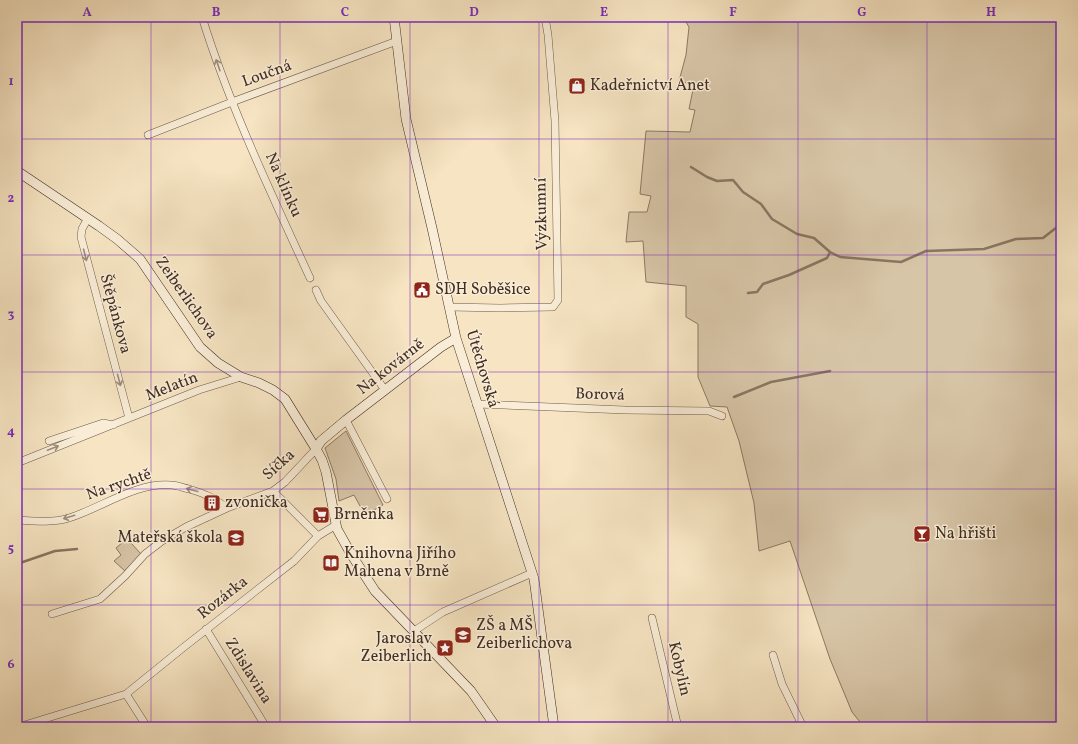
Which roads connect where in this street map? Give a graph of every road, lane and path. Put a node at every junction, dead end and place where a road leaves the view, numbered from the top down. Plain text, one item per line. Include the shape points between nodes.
1 (202, 17) edge
2 (394, 17) edge
3 (545, 17) edge
4 (397, 41) junction
5 (232, 102) junction
6 (148, 135) dead end
7 (17, 171) edge
8 (88, 218) junction
9 (310, 278) dead end
10 (316, 290) dead end
11 (450, 307) junction
12 (456, 338) junction
13 (241, 377) junction
14 (385, 390) junction
15 (476, 404) junction
16 (722, 416) dead end
17 (129, 418) junction
18 (346, 420) junction
19 (114, 425) junction
20 (49, 441) dead end
21 (316, 449) junction
22 (17, 463) edge
23 (273, 491) junction
24 (387, 499) dead end
25 (227, 508) junction
26 (17, 520) edge
27 (336, 526) junction
28 (318, 536) junction
29 (532, 573) junction
30 (52, 614) dead end
31 (652, 618) dead end
32 (206, 629) junction
33 (414, 631) junction
34 (773, 655) dead end
35 (126, 694) junction
36 (18, 727) edge
37 (147, 727) edge
38 (266, 727) edge
39 (496, 727) edge
40 (554, 727) edge
41 (678, 727) edge
42 (803, 727) edge

5 -> 1 street, Na klínku
2 - 4 street, Útěchovská
3 - 11 street, Výzkumní via 555,121 558,300 553,307
4 - 5 street, Loučná
4 - 11 street, Útěchovská via 406,119
5 - 6 street, Loučná
5 - 9 street, Na klínku
7 - 8 street, Zeiberlichova
8 - 13 street, Zeiberlichova via 140,259 200,347
8 -> 17 street, Štěpánkova via 81,237
10 - 14 street via 321,301
11 - 12 street, Útěchovská
12 - 14 street, Na kovárně
12 - 15 street, Útěchovská
13 - 17 street, Melatín via 199,390
13 - 21 street, Zeiberlichova via 273,390 285,399
14 - 18 street, Na kovárně
15 - 16 street, Borová via 709,411
15 - 29 street, Útěchovská
17 - 19 street, Melatín
18 - 21 street, Na kovárně via 321,441
18 - 24 street
19 - 20 street, Melatín via 103,423
22 -> 19 street, Melatín
21 - 23 street, Síčka
21 - 27 street, Zeiberlichova via 326,472
23 - 25 street, Síčka
23 - 28 street
25 -> 26 street, Na rychtě via 213,497 172,485 163,485 135,491 68,518
25 - 30 street, Síčka via 162,541 145,554 100,599
27 - 28 street, Rozárka
27 - 33 street, Zeiberlichova via 342,540 375,591
28 - 32 street, Rozárka via 294,561
29 - 33 street via 443,612
29 - 40 street, Útěchovská
31 - 41 street, Kobylín
32 - 35 street, Rozárka
32 - 38 street, Zdislavina
33 - 39 street, Zeiberlichova via 471,691
34 - 42 street via 782,684
35 - 36 street, Rozárka
35 - 37 street

